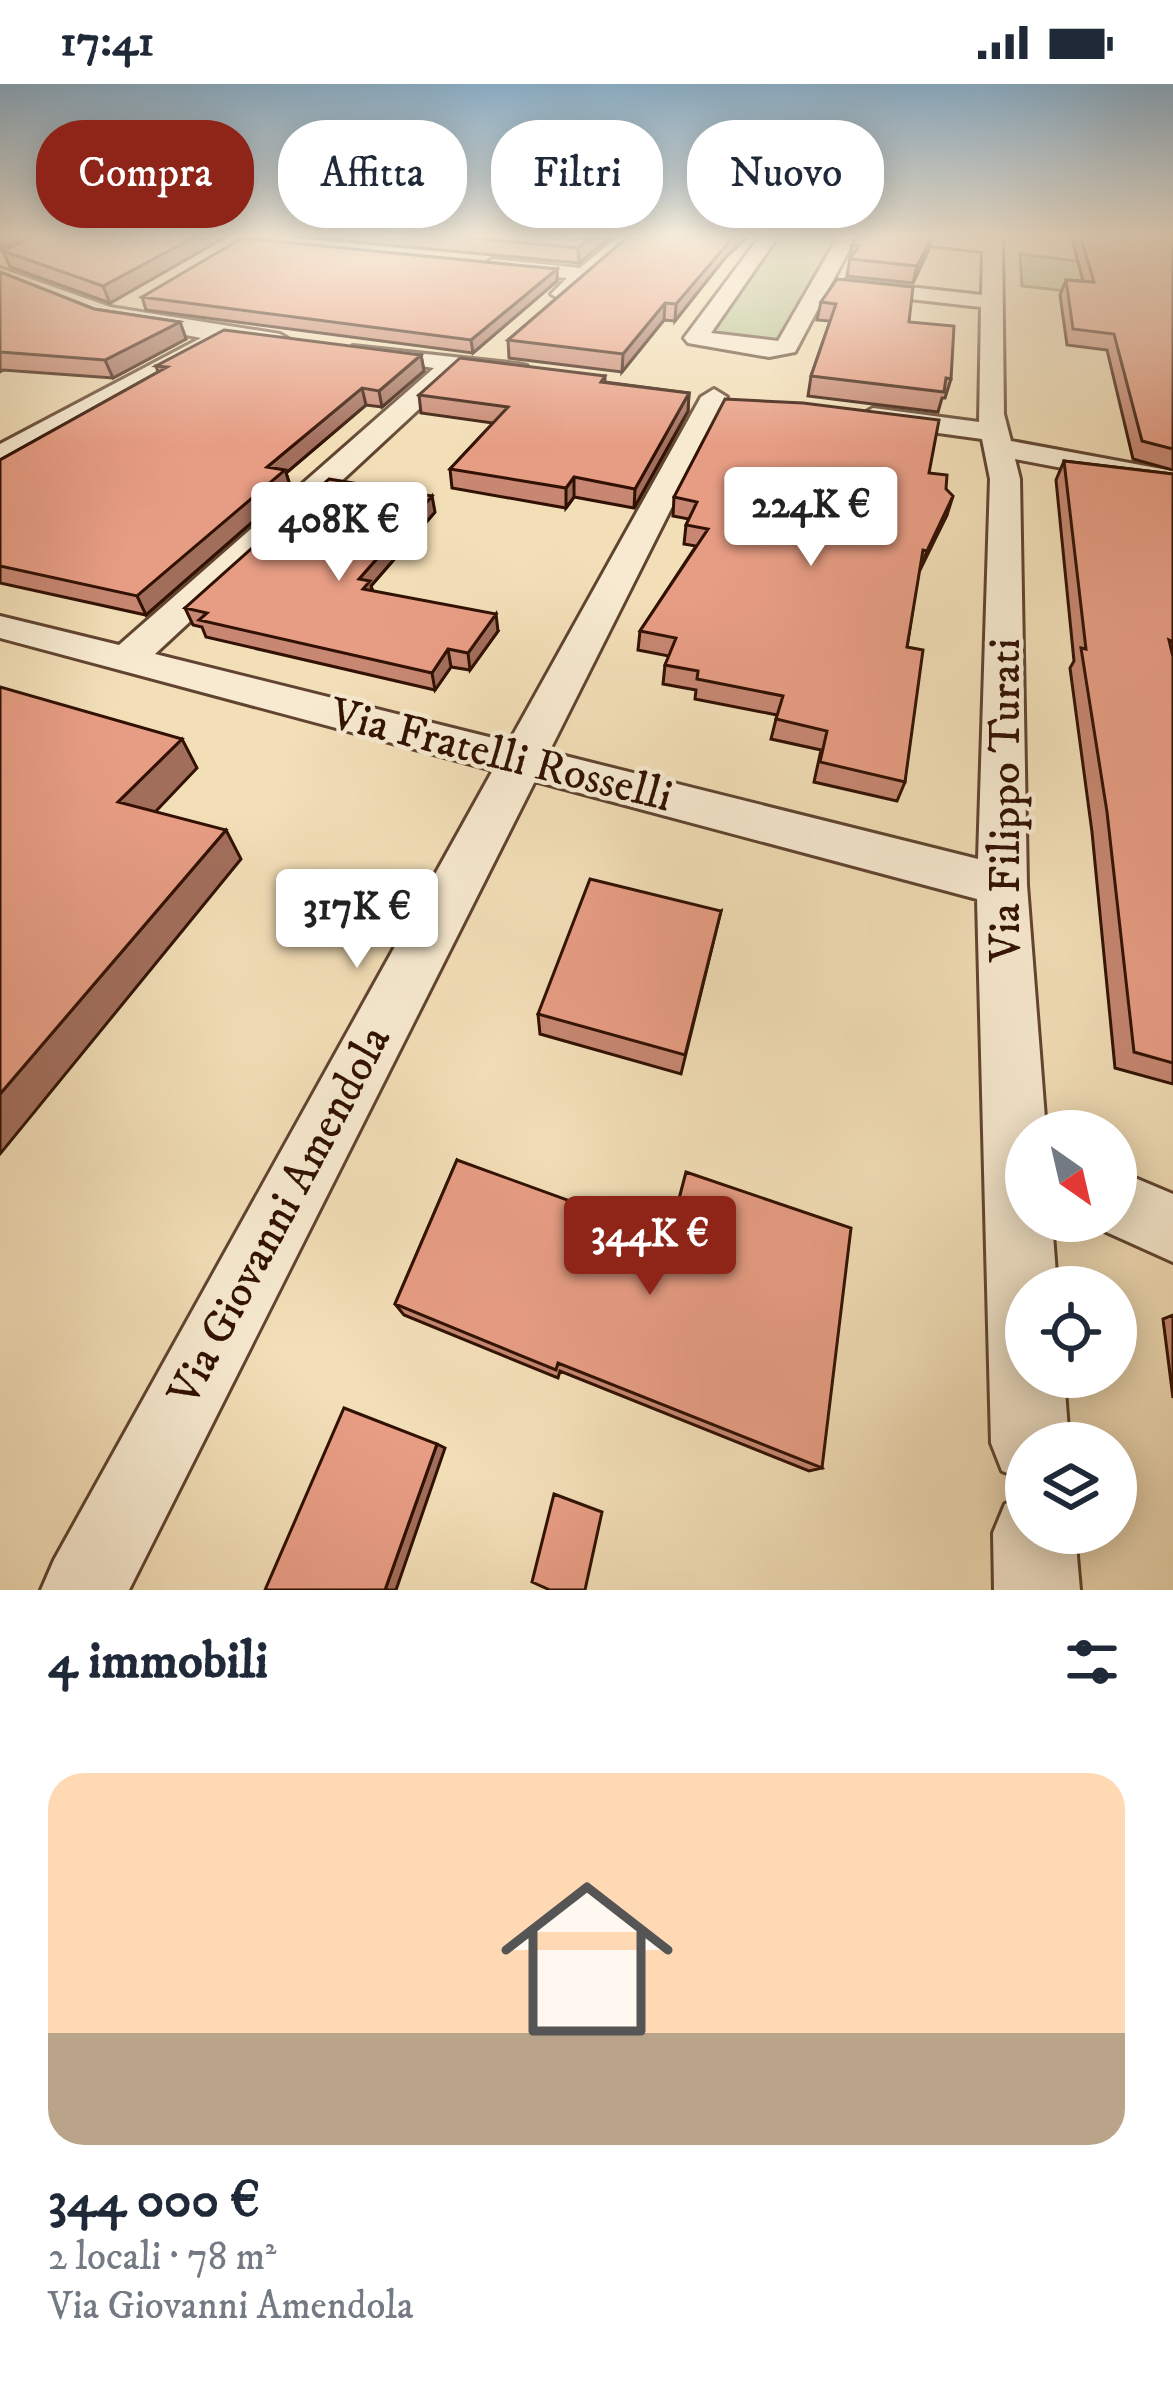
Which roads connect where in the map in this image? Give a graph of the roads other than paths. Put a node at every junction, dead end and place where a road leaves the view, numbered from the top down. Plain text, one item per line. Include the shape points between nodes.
1 (74, 305) edge
2 (129, 305) edge
3 (720, 305) edge
4 (811, 305) edge
5 (991, 305) edge
6 (111, 316) junction
7 (224, 334) junction
8 (477, 360) junction
9 (550, 375) edge
10 (714, 397) dead end
11 (851, 414) edge
12 (996, 439) junction
13 (0, 456) edge
14 (1173, 480) edge
15 (0, 627) edge
16 (125, 661) junction
17 (520, 760) junction
18 (1002, 885) junction
19 (1017, 1110) edge
20 (1137, 1212) edge
21 (1173, 1228) edge
22 (1035, 1554) edge
23 (84, 1590) edge
24 (1037, 1590) edge

1 - 6 street
2 - 6 street
3 - 4 street via 696,338 769,350 787,347
5 - 12 street, Via Filippo Turati
6 - 7 street
7 - 8 street
7 - 13 street
8 - 9 street
8 - 16 street
10 - 17 street, Via Giovanni Amendola
11 - 12 street
12 - 14 street
12 - 18 street, Via Filippo Turati via 1005,479
15 - 16 street, Via Fratelli Rosselli
16 - 17 street, Via Fratelli Rosselli
17 - 18 street, Via Fratelli Rosselli
17 - 23 street, Via Giovanni Amendola
18 - 19 street, Via Filippo Turati
20 - 21 street
22 - 24 street

